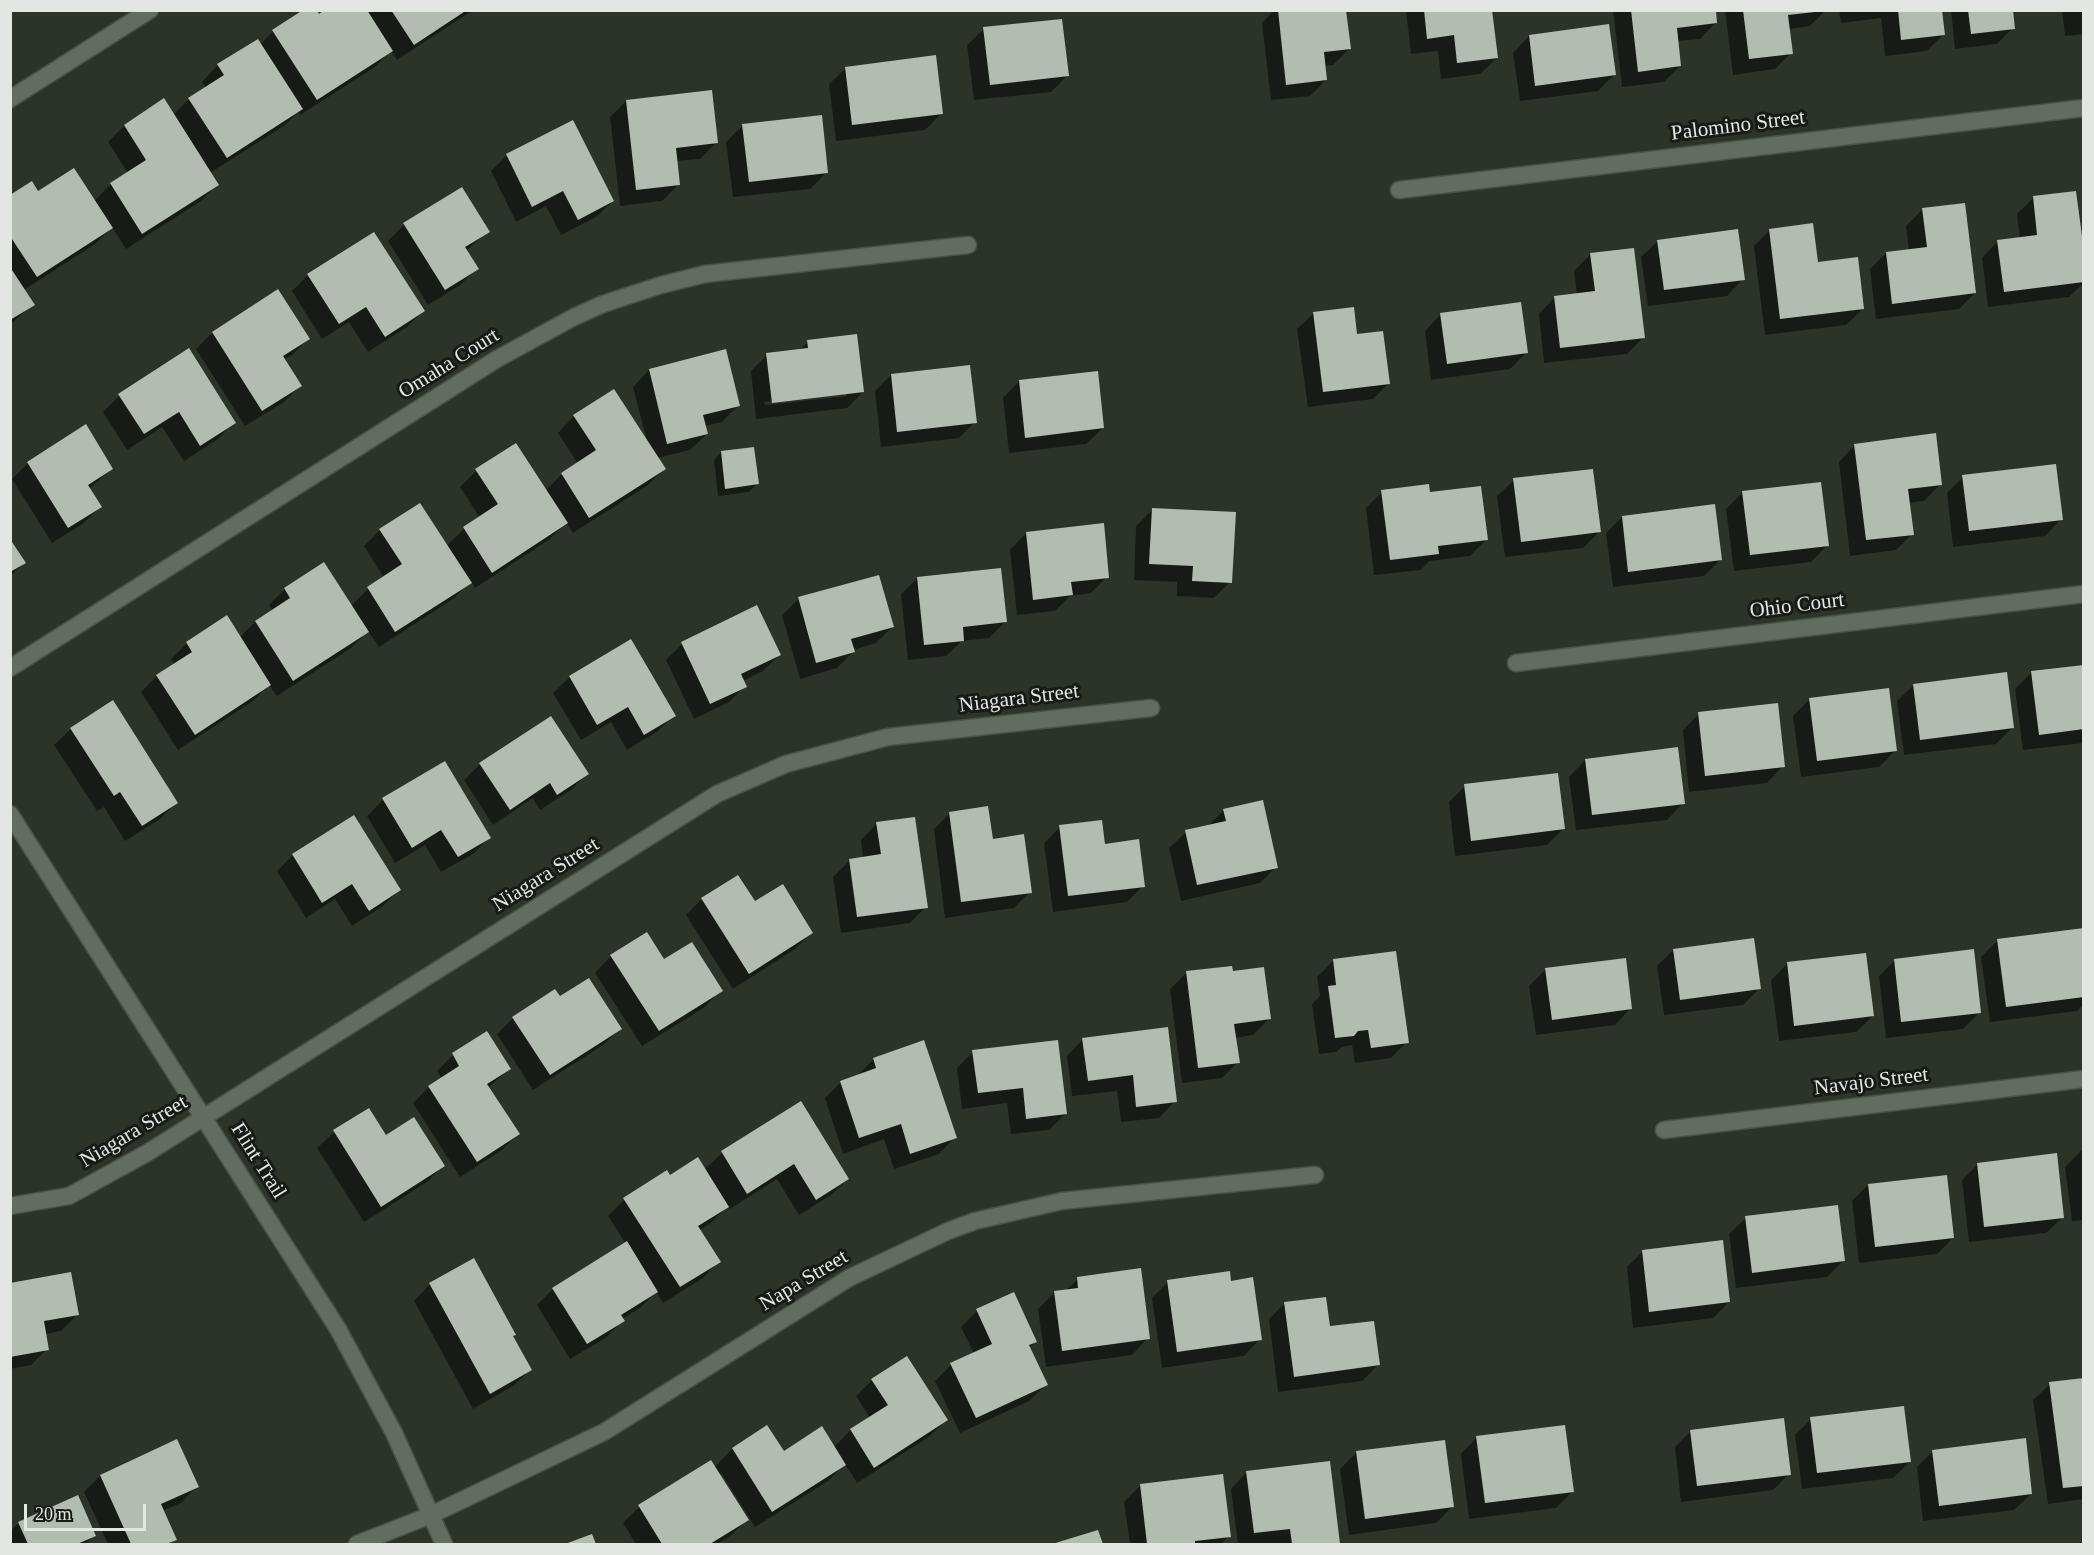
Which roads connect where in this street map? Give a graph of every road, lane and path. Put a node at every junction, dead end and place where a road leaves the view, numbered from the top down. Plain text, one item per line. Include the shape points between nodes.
1 (150, 10) edge
2 (10, 99) edge
3 (2084, 108) edge
4 (1399, 189) dead end
5 (968, 245) dead end
6 (2084, 594) edge
7 (1516, 663) dead end
8 (10, 668) edge
9 (1151, 708) dead end
10 (10, 814) edge
11 (2084, 1079) edge
12 (203, 1117) junction
13 (1664, 1130) dead end
14 (1315, 1175) dead end
15 (10, 1206) edge
16 (431, 1515) junction
17 (357, 1545) edge
18 (444, 1545) edge

1 - 2 street
3 - 4 street, Palomino Street
5 - 8 street, Omaha Court via 705,274 594,308 497,359
6 - 7 street, Ohio Court
9 - 12 street, Niagara Street via 888,737 786,764 717,794
10 - 12 street, Flint Trail
11 - 13 street, Navajo Street
12 - 15 street, Niagara Street via 69,1196
12 - 16 street, Flint Trail via 338,1329 394,1433
14 - 16 street, Napa Street via 1062,1201 948,1231 849,1278 604,1432
16 - 17 street, Napa Street
16 - 18 street, Flint Trail

